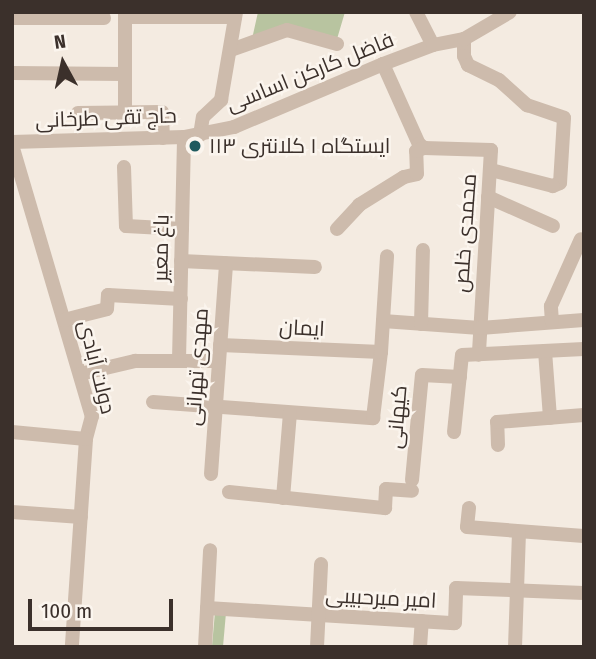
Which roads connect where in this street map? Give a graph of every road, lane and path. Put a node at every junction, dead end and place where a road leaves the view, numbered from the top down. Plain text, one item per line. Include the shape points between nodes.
1 (416, 12) edge
2 (510, 12) edge
3 (125, 15) edge
4 (236, 15) edge
5 (12, 18) edge
6 (104, 18) dead end
7 (464, 39) junction
8 (337, 44) dead end
9 (433, 45) junction
10 (231, 50) junction
11 (383, 64) junction
12 (12, 73) edge
13 (125, 74) junction
14 (125, 112) junction
15 (78, 113) dead end
16 (201, 135) junction
17 (184, 137) junction
18 (163, 138) junction
19 (12, 144) edge
20 (424, 148) junction
21 (124, 167) dead end
22 (491, 170) junction
23 (488, 197) junction
24 (553, 226) dead end
25 (182, 229) junction
26 (337, 229) dead end
27 (582, 239) dead end
28 (423, 250) dead end
29 (387, 256) dead end
30 (181, 261) junction
31 (226, 264) junction
32 (315, 267) dead end
33 (181, 299) junction
34 (64, 320) junction
35 (584, 320) edge
36 (383, 321) junction
37 (552, 322) junction
38 (421, 324) junction
39 (480, 328) junction
40 (220, 345) junction
41 (584, 349) edge
42 (545, 351) junction
43 (381, 352) junction
44 (479, 355) junction
45 (179, 360) junction
46 (219, 361) junction
47 (80, 373) junction
48 (460, 377) junction
49 (153, 402) dead end
50 (215, 408) junction
51 (290, 413) junction
52 (584, 415) edge
53 (550, 418) junction
54 (12, 432) edge
55 (454, 432) dead end
56 (86, 439) junction
57 (498, 445) dead end
58 (211, 474) dead end
59 (229, 492) dead end
60 (283, 498) junction
61 (469, 508) dead end
62 (12, 512) edge
63 (81, 517) junction
64 (519, 532) junction
65 (584, 536) edge
66 (210, 550) dead end
67 (321, 564) dead end
68 (517, 589) junction
69 (584, 593) edge
70 (207, 608) junction
71 (318, 615) junction
72 (422, 621) junction
73 (72, 647) edge
74 (205, 647) edge
75 (317, 647) edge
76 (420, 647) edge
77 (515, 647) edge

1 - 9 street
2 - 7 street, فاضل کارکن اساسی
3 - 4 street
3 - 13 street
4 - 10 street
5 - 6 street
7 - 9 street, فاضل کارکن اساسی
7 - 22 street via 468,65 499,80 527,105 564,118 561,180 553,186
8 - 10 street via 287,30
9 - 11 street, فاضل کارکن اساسی
10 - 16 street via 221,100 203,117
11 - 16 street, فاضل کارکن اساسی via 241,124
11 - 20 street
12 - 13 street
13 - 14 street
14 - 15 street
14 - 18 street via 163,112
16 - 17 street, حاج تقی طرخانی
17 - 18 street, حاج تقی طرخانی
17 - 25 street, باغ معیر
18 - 19 street, حاج تقی طرخانی
19 - 34 street, دولت آبادی
20 - 22 street, محمدی خلص via 489,148
20 - 26 street via 416,151 417,174 359,205
21 - 25 street via 126,226
22 - 23 street, محمدی خلص
23 - 24 street
23 - 39 street, محمدی خلص
25 - 30 street, باغ معیر
27 - 37 street via 551,306
28 - 38 street
29 - 36 street
30 - 31 street
30 - 33 street, باغ معیر
31 - 32 street
31 - 40 street, مهدی تهرانی
33 - 34 street via 108,295 107,309
33 - 45 street, باغ معیر
34 - 47 street, دولت آبادی
35 - 37 street
36 - 38 street
36 - 43 street
37 - 39 street
38 - 39 street
39 - 44 street, محمدی خلص
40 - 43 street, ایمان
40 - 46 street, مهدی تهرانی
41 - 42 street
42 - 44 street
42 - 53 street
43 - 51 street via 370,419
44 - 48 street via 463,355
45 - 46 street
45 - 47 street via 135,361
46 - 50 street, مهدی تهرانی
47 - 56 street, دولت آبادی via 92,416
48 - 55 street
48 - 60 street, کیهانی via 422,375 412,486 386,489 385,508
49 - 50 street
50 - 51 street
50 - 58 street, مهدی تهرانی
51 - 60 street
52 - 53 street
53 - 57 street via 497,422
54 - 56 street
56 - 63 street, دولت آبادی
59 - 60 street
61 - 64 street via 467,527
62 - 63 street
63 - 73 street, دولت آبادی
64 - 65 street
64 - 68 street
66 - 70 street
67 - 71 street
68 - 69 street
68 - 72 street, امیر میرحبیبی via 456,588 455,623
68 - 77 street
70 - 71 street, امیر میرحبیبی
70 - 74 street
71 - 72 street, امیر میرحبیبی
71 - 75 street
72 - 76 street

